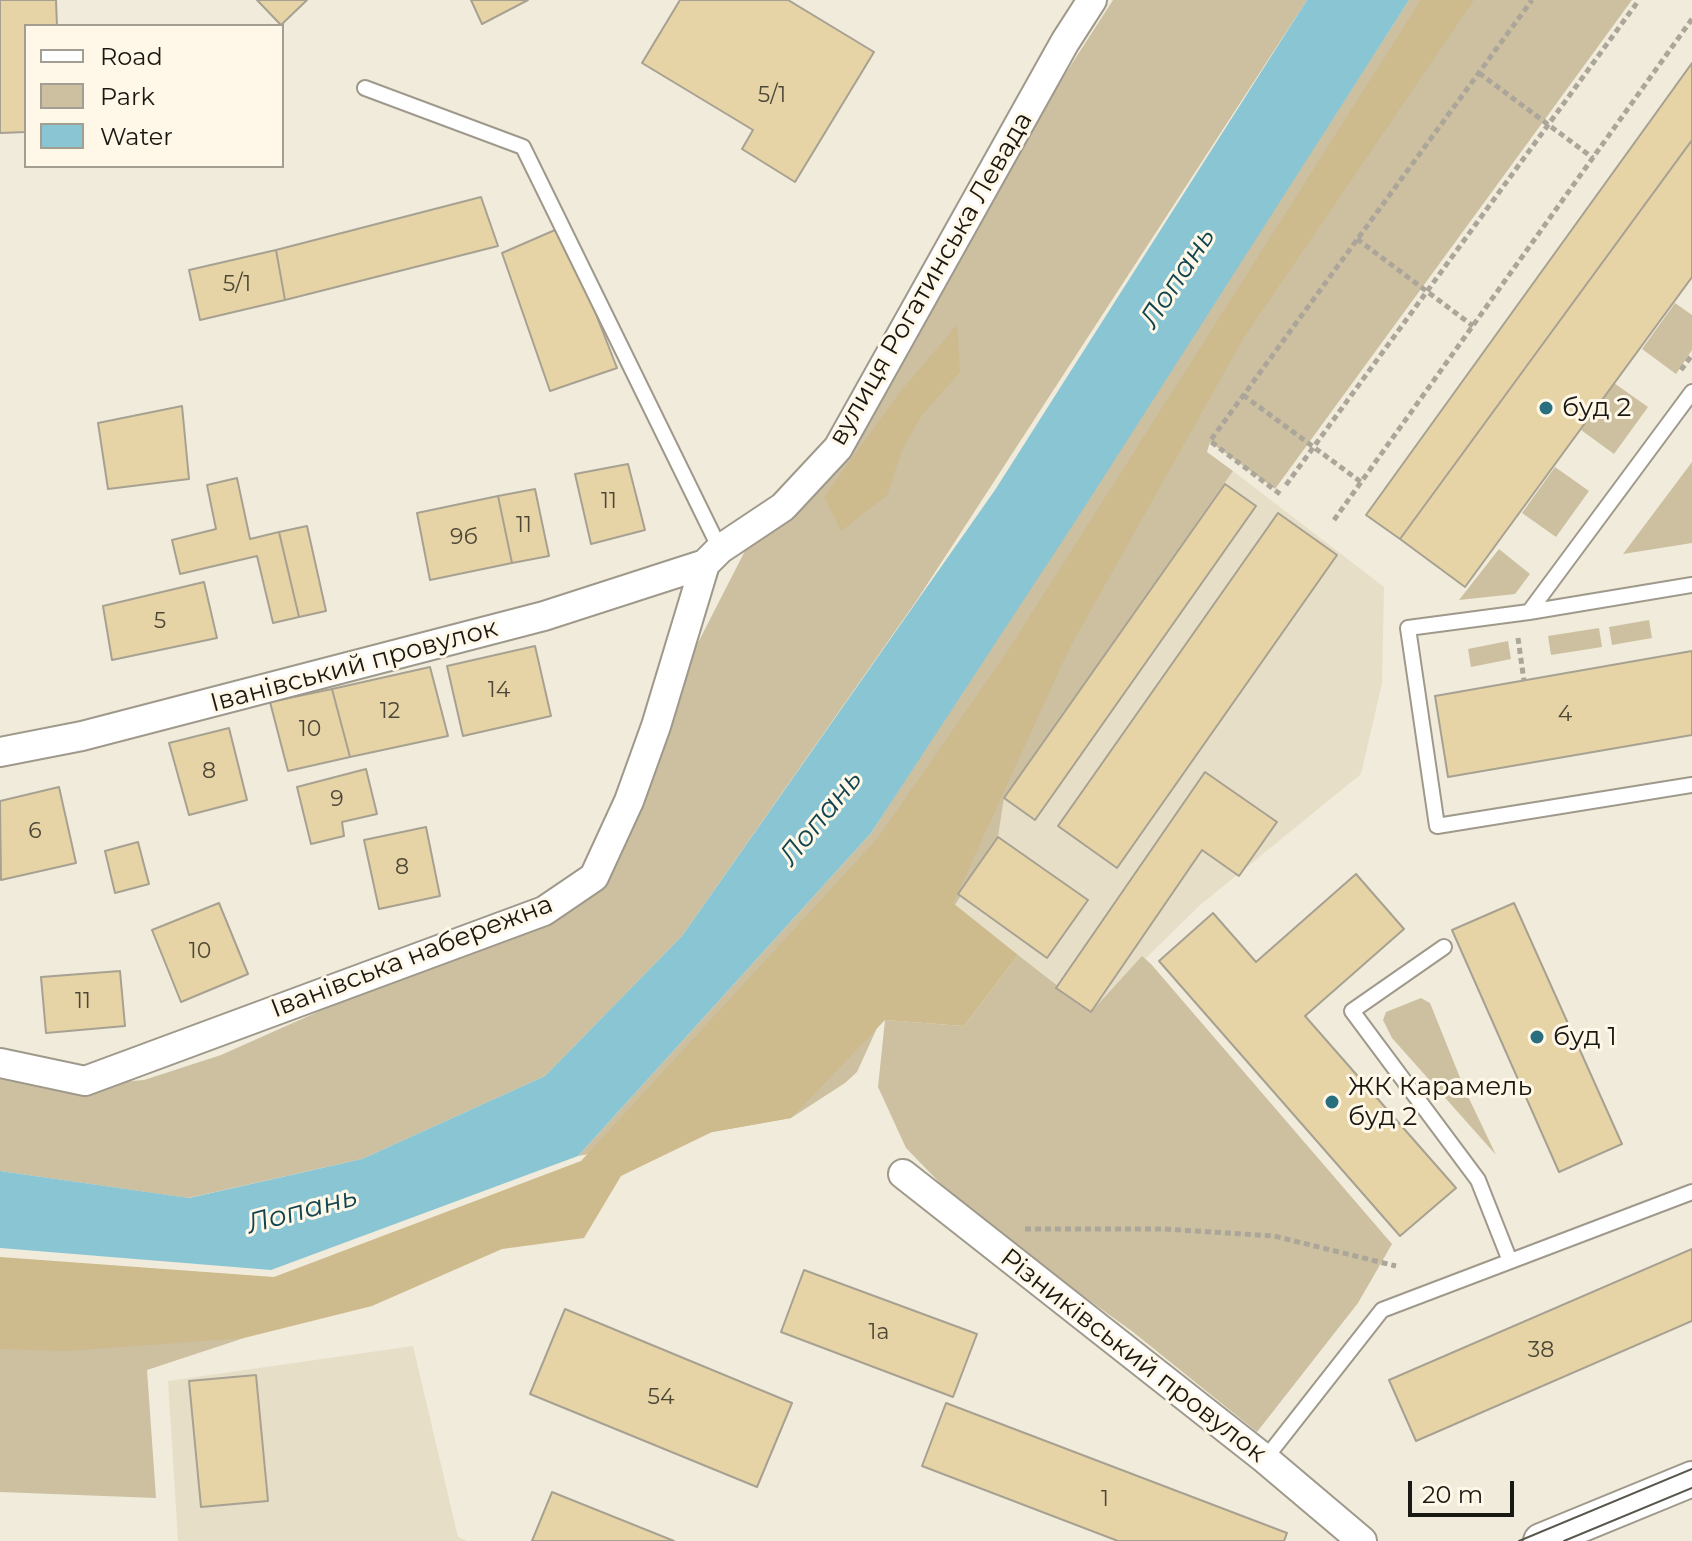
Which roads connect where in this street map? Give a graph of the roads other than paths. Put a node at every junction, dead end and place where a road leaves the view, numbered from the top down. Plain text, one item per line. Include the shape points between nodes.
1 (1092, 0) edge
2 (365, 88) dead end
3 (1692, 392) edge
4 (712, 556) junction
5 (1692, 585) edge
6 (1529, 612) junction
7 (0, 752) edge
8 (1692, 785) edge
9 (1444, 947) dead end
10 (0, 1063) edge
11 (903, 1174) dead end
12 (1692, 1192) edge
13 (1510, 1261) junction
14 (1265, 1459) junction
15 (1692, 1479) edge
16 (1362, 1541) edge
17 (1541, 1541) edge

1 - 4 street, вулиця Рогатинська Левада via 838,448 783,507
2 - 4 lane via 523,147
3 - 6 lane
4 - 7 street, Іванівський провулок via 544,616 82,736
4 - 10 street, Іванівська набережна via 629,801 594,877 544,911 85,1081
5 - 6 lane
6 - 8 lane via 1408,628 1437,826
9 - 13 lane via 1352,1011 1478,1180
11 - 14 street, Різниківський провулок
12 - 13 lane
13 - 14 lane via 1382,1310
14 - 16 street, Різниківський провулок
15 - 17 street

